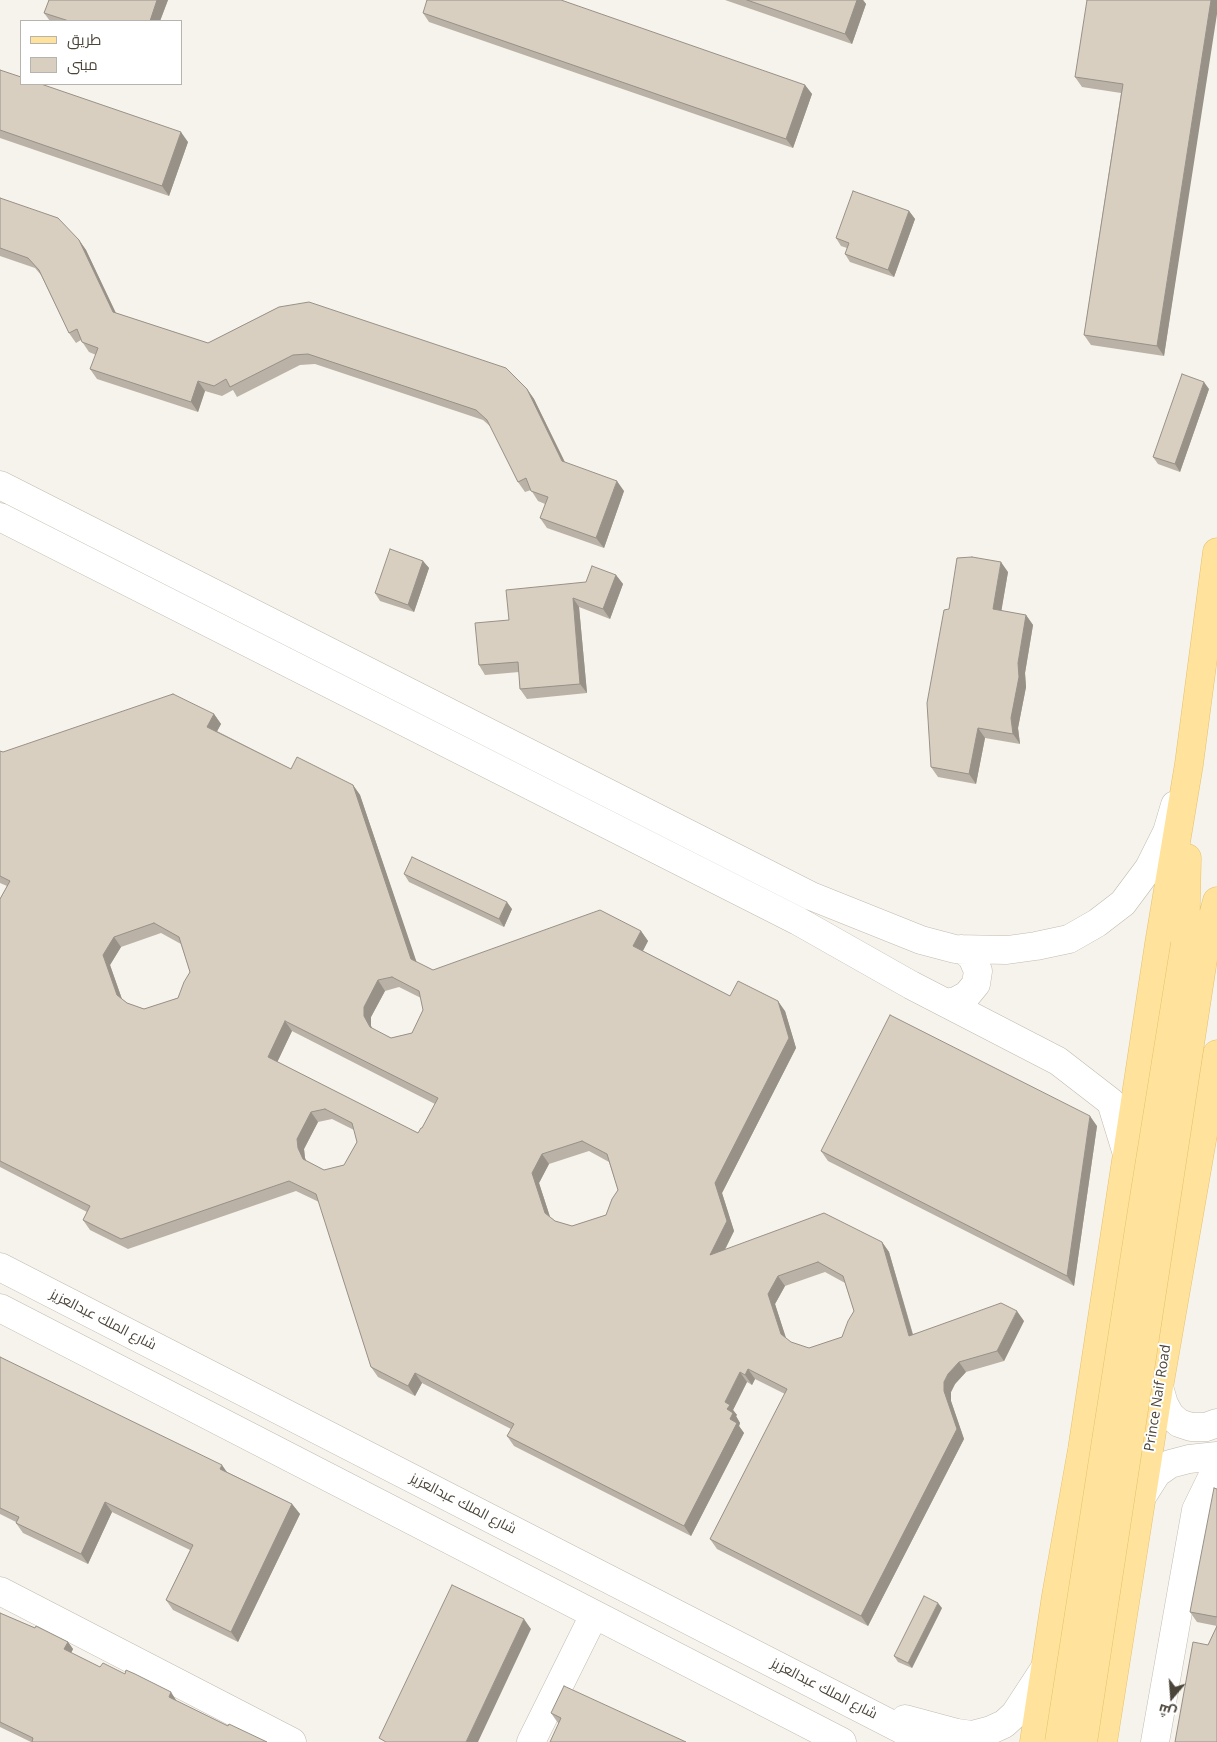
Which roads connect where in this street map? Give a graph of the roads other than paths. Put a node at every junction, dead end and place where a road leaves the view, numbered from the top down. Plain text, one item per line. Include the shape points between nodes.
1 (0, 485) edge
2 (0, 517) edge
3 (1217, 552) edge
4 (1189, 764) junction
5 (1217, 901) edge
6 (1195, 945) junction
7 (962, 949) junction
8 (946, 1003) junction
9 (1217, 1054) edge
10 (1127, 1154) junction
11 (0, 1267) edge
12 (0, 1308) edge
13 (1159, 1387) junction
14 (1217, 1423) edge
15 (1217, 1456) edge
16 (1217, 1467) edge
17 (1143, 1496) junction
18 (0, 1591) edge
19 (1056, 1596) junction
20 (1124, 1600) junction
21 (594, 1615) junction
22 (1046, 1665) junction
23 (1112, 1684) junction
24 (854, 1705) junction
25 (292, 1742) edge
26 (532, 1742) edge
27 (842, 1742) edge
28 (926, 1742) edge
29 (1034, 1742) edge
30 (1059, 1742) edge
31 (1083, 1742) edge
32 (1103, 1742) edge
33 (1115, 1742) edge
34 (1155, 1742) edge

1 - 7 street via 811,896 921,940
2 - 8 street via 798,921
3 - 4 main road
4 - 6 main road
4 - 7 street via 1167,832 1149,868 1124,903 1097,924 1069,939 1007,950
4 - 10 main road
5 - 6 main road
6 - 30 main road, bridge via 1142,1204
6 - 31 main road, bridge
7 - 8 street via 972,957 978,971 976,984 967,995
8 - 10 street via 1058,1061 1111,1102
9 - 13 main road, Prince Naif Road
10 - 19 main road via 1082,1450
11 - 24 street, شارع الملك عبدالعزيز
12 - 21 street
13 - 14 street via 1170,1415 1179,1423 1206,1427
13 - 17 main road, Prince Naif Road
15 - 17 street via 1170,1464 1157,1473
16 - 34 street via 1196,1510
17 - 20 main road, Prince Naif Road
18 - 25 street
19 - 20 main road via 1062,1643 1081,1649 1092,1647 1102,1636
19 - 22 main road
20 - 23 main road, Prince Naif Road
21 - 26 street
21 - 27 street
22 - 24 street via 1016,1714 991,1730 972,1734 957,1733
22 - 29 main road
23 - 32 main road, Prince Naif Road
23 - 33 street
24 - 28 street, شارع الملك عبدالعزيز

